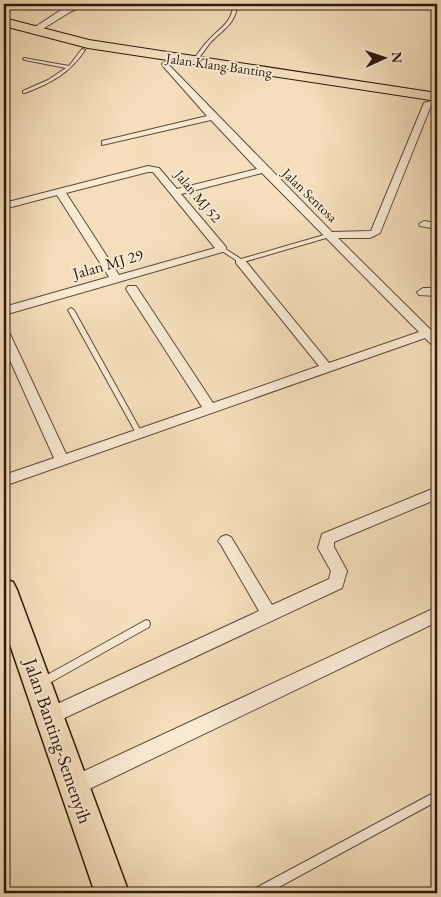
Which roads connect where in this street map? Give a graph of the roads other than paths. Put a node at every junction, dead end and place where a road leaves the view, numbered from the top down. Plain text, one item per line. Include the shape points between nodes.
1 (82, 4) edge
2 (236, 4) edge
3 (4, 22) edge
4 (33, 30) junction
5 (4, 31) edge
6 (83, 50) junction
7 (25, 59) dead end
8 (194, 61) junction
9 (166, 64) junction
10 (69, 67) junction
11 (24, 92) dead end
12 (434, 101) edge
13 (213, 116) junction
14 (105, 142) dead end
15 (264, 170) junction
16 (60, 192) junction
17 (176, 192) junction
18 (4, 206) edge
19 (424, 224) dead end
20 (437, 226) edge
21 (331, 235) junction
22 (222, 248) junction
23 (240, 261) junction
24 (116, 279) junction
25 (132, 289) dead end
26 (423, 292) dead end
27 (437, 292) edge
28 (71, 310) dead end
29 (4, 311) edge
30 (427, 333) junction
31 (4, 334) edge
32 (437, 343) edge
33 (327, 368) junction
34 (210, 408) junction
35 (139, 433) junction
36 (62, 460) junction
37 (4, 480) edge
38 (437, 493) edge
39 (226, 541) dead end
40 (4, 590) edge
41 (269, 614) junction
42 (437, 614) edge
43 (146, 624) dead end
44 (39, 684) junction
45 (50, 716) junction
46 (74, 786) junction
47 (437, 796) edge
48 (112, 893) edge
49 (258, 893) edge

1 - 4 street
2 - 8 lane via 234,16
3 - 4 highway, Jalan Klang Banting
4 - 8 highway, Jalan Klang Banting via 88,44
5 - 6 highway, Jalan Klang Banting
6 - 9 highway, Jalan Klang Banting
6 - 10 lane
7 - 10 lane
8 - 12 highway, Jalan Klang Banting
9 - 12 highway, Jalan Klang Banting
9 - 13 street, Jalan Sentosa
10 - 11 lane via 46,84
12 - 21 street via 376,233
13 - 14 street
13 - 15 street, Jalan Sentosa
15 - 17 street
15 - 21 street, Jalan Sentosa
16 - 17 street, Jalan MJ 52 via 152,169
16 - 18 street
16 - 24 street
17 - 22 street, Jalan MJ 52
19 - 20 street
21 - 23 lane
21 - 30 street, Jalan Sentosa
22 - 23 lane
22 - 24 street, Jalan MJ 29
23 - 33 street
24 - 29 street, Jalan MJ 29
25 - 34 street
26 - 27 street
28 - 35 lane
30 - 32 street, Jalan Sentosa
30 - 33 street
31 - 36 street
33 - 34 street
34 - 35 street
35 - 36 street
36 - 37 street
38 - 41 street via 327,538 326,548 339,571 336,583
39 - 41 street
40 - 44 main road, Jalan Banting-Semenyih
41 - 45 street
42 - 46 street
43 - 44 lane
44 - 45 main road, Jalan Banting-Semenyih
45 - 46 main road, Jalan Banting-Semenyih
46 - 48 main road, Jalan Banting-Semenyih
47 - 49 lane

